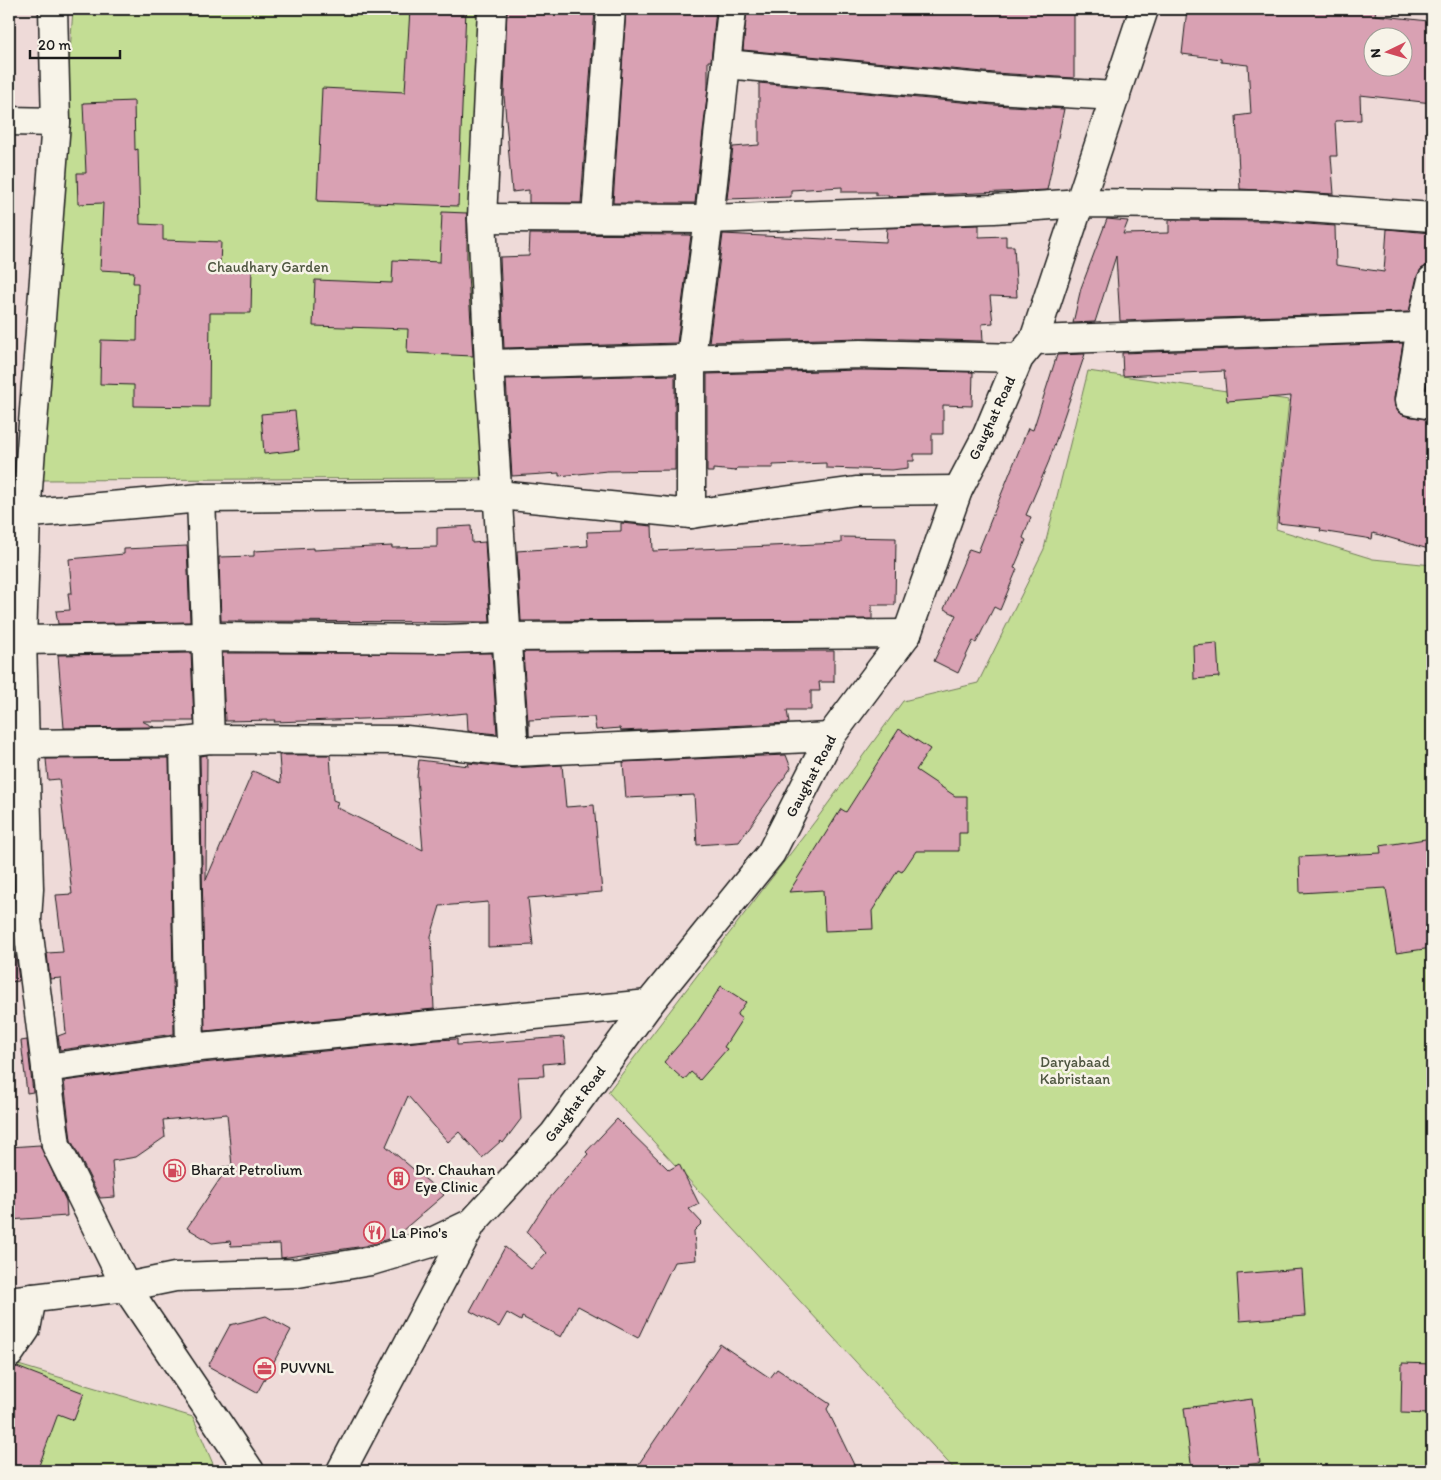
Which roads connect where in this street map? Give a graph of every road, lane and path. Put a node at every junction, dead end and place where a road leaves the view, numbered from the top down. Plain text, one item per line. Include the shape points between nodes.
1 (53, 9) edge
2 (492, 9) edge
3 (612, 9) edge
4 (732, 9) edge
5 (1144, 9) edge
6 (726, 64) junction
7 (1116, 96) junction
8 (9, 122) edge
9 (56, 122) junction
10 (1081, 203) junction
11 (1432, 217) edge
12 (482, 218) junction
13 (596, 218) junction
14 (709, 219) junction
15 (1432, 280) edge
16 (1421, 327) junction
17 (1027, 349) junction
18 (691, 357) junction
19 (489, 364) junction
20 (1432, 405) edge
21 (958, 490) junction
22 (499, 495) junction
23 (201, 498) junction
24 (691, 514) junction
25 (17, 515) edge
26 (907, 634) junction
27 (505, 637) junction
28 (207, 638) junction
29 (22, 640) junction
30 (830, 737) junction
31 (197, 740) junction
32 (25, 744) junction
33 (514, 752) junction
34 (19, 890) edge
35 (649, 1004) junction
36 (190, 1048) junction
37 (46, 1068) junction
38 (472, 1223) junction
39 (126, 1287) junction
40 (20, 1300) edge
41 (9, 1354) edge
42 (250, 1471) edge
43 (341, 1471) edge

1 - 9 street
2 - 12 street
3 - 13 street
4 - 6 street
5 - 7 street, Gaughat Road
6 - 7 street via 994,90
6 - 14 street
7 - 10 street, Gaughat Road
8 - 9 street
9 - 25 street
10 - 11 street via 1266,205
10 - 14 street
10 - 17 street, Gaughat Road
12 - 13 street
12 - 19 street
13 - 14 street
14 - 18 street
15 - 16 street
16 - 17 street
16 - 20 street via 1409,401
17 - 18 street
17 - 21 street, Gaughat Road
18 - 19 street
18 - 24 street
19 - 22 street
21 - 24 street via 856,492
21 - 26 street, Gaughat Road
22 - 23 street
22 - 24 street
22 - 27 street
23 - 25 street
23 - 28 street
25 - 29 street
26 - 27 street
26 - 30 street, Gaughat Road
27 - 28 street
27 - 33 street
28 - 29 street
28 - 31 street
29 - 32 street
30 - 33 street
30 - 35 street, Gaughat Road via 771,852
31 - 32 street
31 - 33 street via 406,740
31 - 36 street
32 - 34 street
34 - 37 street via 27,920
35 - 36 street
35 - 38 street, Gaughat Road via 554,1134
36 - 37 street
37 - 39 street via 56,1145
38 - 39 street via 428,1244 371,1261 298,1274 175,1277
38 - 43 street, Gaughat Road
39 - 40 street
39 - 42 street
40 - 41 street via 26,1329

